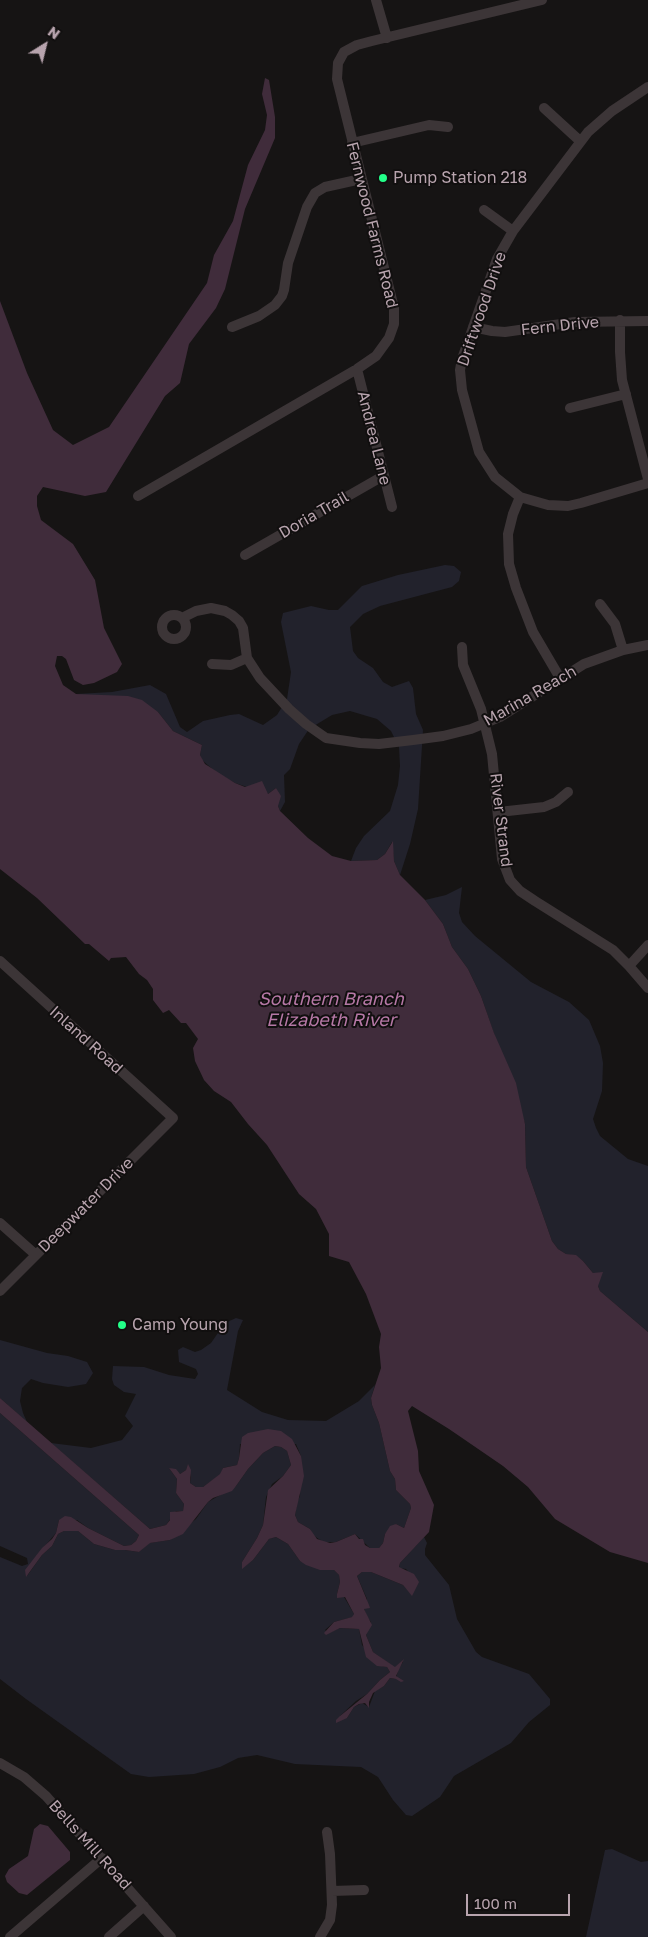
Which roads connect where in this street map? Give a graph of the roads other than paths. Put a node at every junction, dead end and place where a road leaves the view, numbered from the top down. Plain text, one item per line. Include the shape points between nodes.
1 (376, 0) edge
2 (542, 0) edge
3 (387, 38) junction
4 (648, 88) edge
5 (544, 108) dead end
6 (448, 128) dead end
7 (580, 141) junction
8 (352, 143) junction
9 (362, 179) junction
10 (484, 210) dead end
11 (513, 231) junction
12 (620, 320) junction
13 (648, 320) edge
14 (232, 327) dead end
15 (473, 327) junction
16 (356, 369) junction
17 (626, 394) junction
18 (570, 408) dead end
19 (384, 476) junction
20 (648, 479) edge
21 (648, 483) edge
22 (138, 496) dead end
23 (520, 497) junction
24 (392, 507) dead end
25 (246, 555) dead end
26 (600, 604) dead end
27 (182, 618) dead end
28 (648, 645) edge
29 (462, 647) dead end
30 (623, 650) junction
31 (247, 658) junction
32 (212, 664) dead end
33 (560, 678) junction
34 (485, 723) junction
35 (568, 792) dead end
36 (499, 812) junction
37 (648, 944) edge
38 (0, 961) edge
39 (629, 966) junction
40 (648, 988) edge
41 (173, 1118) joint
42 (0, 1223) edge
43 (36, 1255) junction
44 (0, 1291) edge
45 (0, 1763) edge
46 (327, 1832) dead end
47 (102, 1858) junction
48 (364, 1890) dead end
49 (332, 1891) junction
50 (144, 1906) junction
51 (10, 1937) edge
52 (109, 1937) edge
53 (171, 1937) edge
54 (320, 1937) edge

1 - 3 street
2 - 3 street, Fernwood Farms Road
3 - 8 street, Fernwood Farms Road via 346,50 338,63 337,79
4 - 7 street, Driftwood Drive via 612,111
5 - 7 street
6 - 8 street via 429,125
7 - 11 street, Driftwood Drive
8 - 9 street, Fernwood Farms Road
9 - 14 street via 315,193 306,207 288,263 282,296 259,316
9 - 16 street, Fernwood Farms Road via 394,315 393,328 384,347
10 - 11 street
11 - 15 street, Driftwood Drive via 497,259
12 - 13 street, Fern Drive
12 - 15 street, Fern Drive via 575,322 504,332
12 - 17 street via 620,366
15 - 23 street, Driftwood Drive via 460,370 474,438 488,469 502,485
16 - 19 street, Andrea Lane
16 - 22 street, Fernwood Farms Road
17 - 18 street
17 - 20 street
19 - 24 street, Andrea Lane
19 - 25 street, Doria Trail
21 - 23 street, Driftwood Drive via 568,506 548,505
23 - 33 street via 508,534 509,564 526,617
26 - 30 street via 615,624
27 - 31 street, Marina Reach via 211,608 232,615 243,628
28 - 30 street, Marina Reach
29 - 34 street, River Strand via 463,666
30 - 33 street, Marina Reach via 596,659
31 - 32 street via 232,665
31 - 34 street, Marina Reach via 282,702 326,738 379,744 443,736
33 - 34 street, Marina Reach via 522,704
34 - 36 street, River Strand
35 - 36 street via 544,807
36 - 39 street, River Strand via 502,859 513,884 613,950
37 - 39 street
38 - 41 street, Inland Road
39 - 40 street, River Strand
41 - 43 street, Deepwater Drive
42 - 43 street
43 - 44 street, Deepwater Drive
45 - 47 street, Bells Mill Road via 34,1784
46 - 49 street
47 - 50 street, Bells Mill Road
47 - 51 street
48 - 49 street
49 - 54 street via 330,1920
50 - 52 street
50 - 53 street, Bells Mill Road

